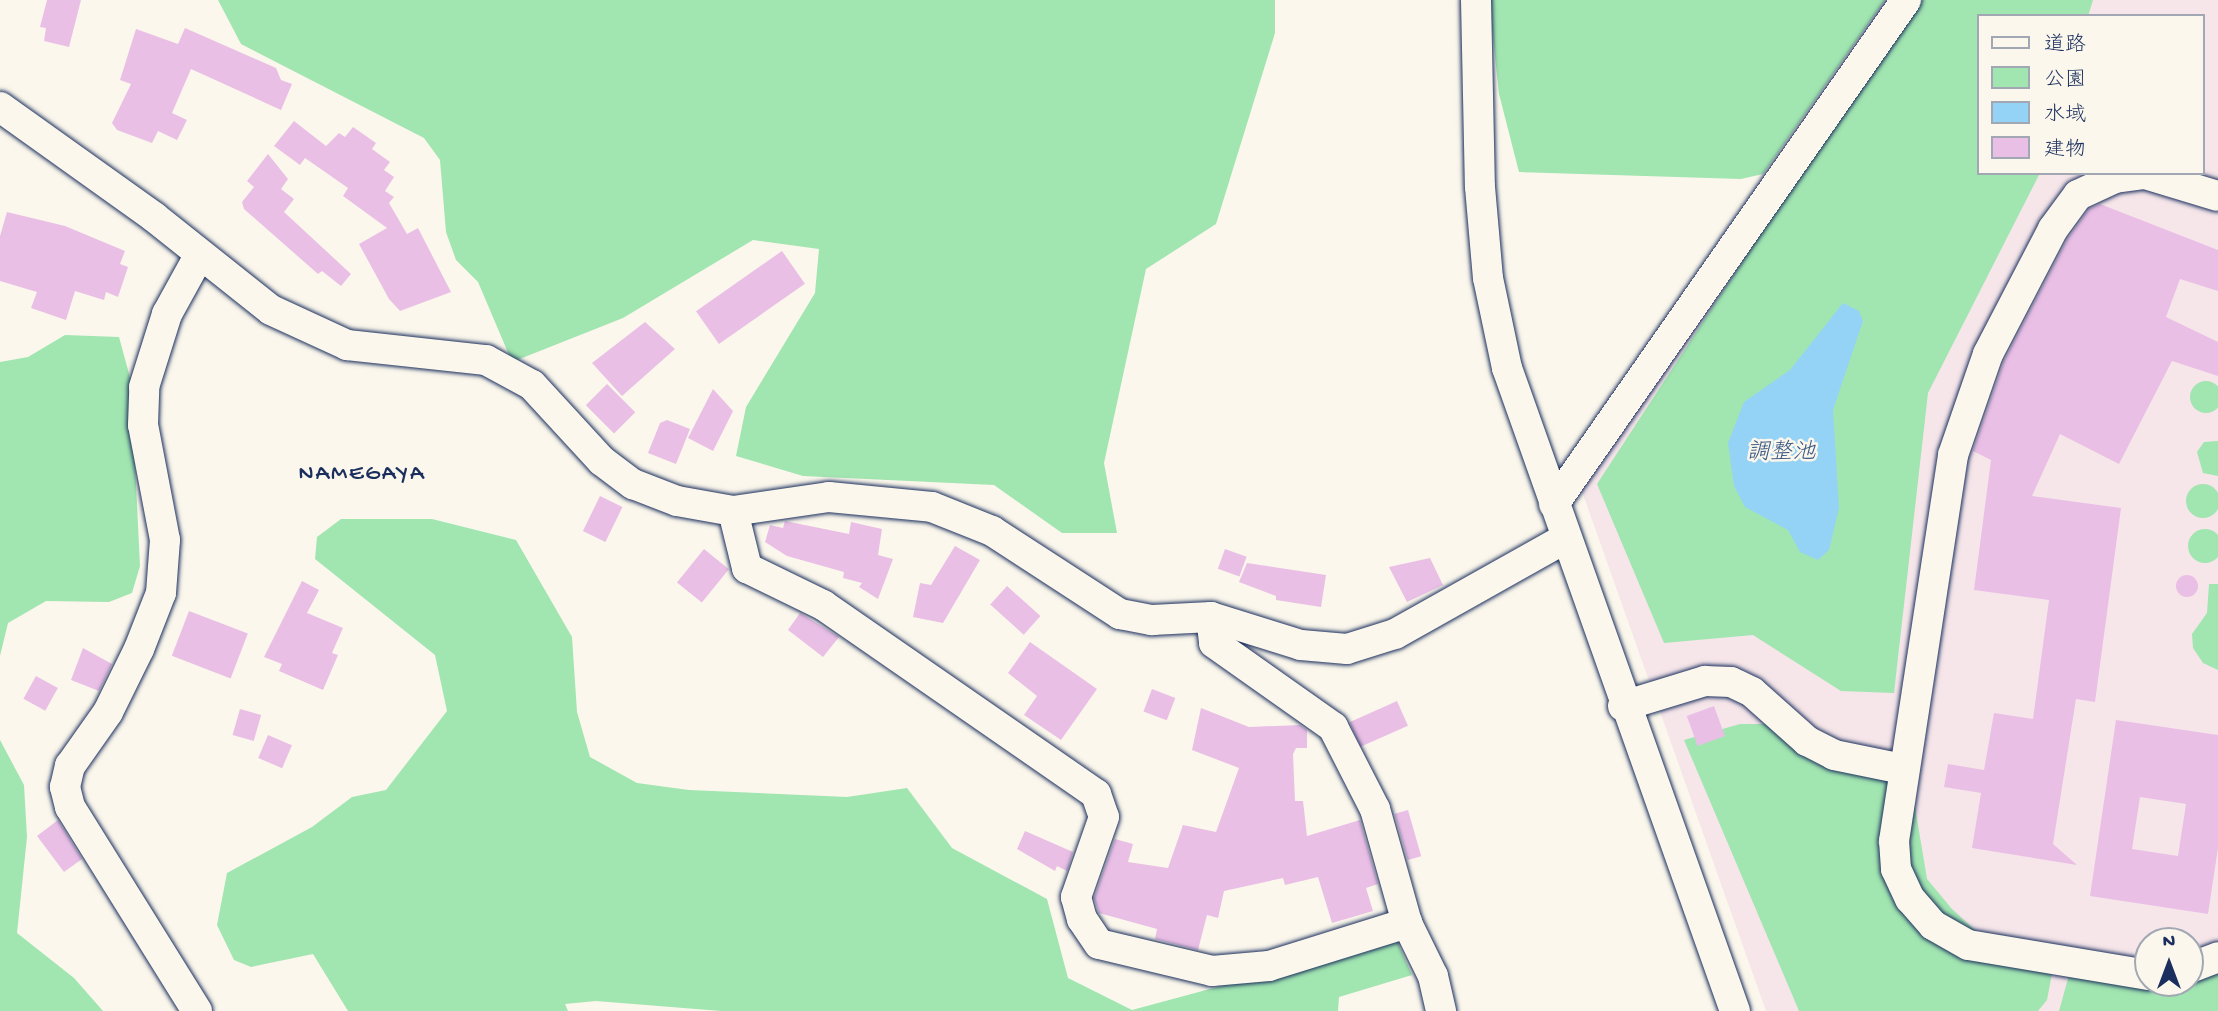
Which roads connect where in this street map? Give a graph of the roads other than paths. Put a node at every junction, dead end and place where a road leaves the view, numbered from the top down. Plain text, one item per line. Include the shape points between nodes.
1 (1476, 0) edge
2 (1906, 0) edge
3 (0, 107) edge
4 (2138, 175) edge
5 (2148, 175) edge
6 (2218, 195) edge
7 (200, 254) junction
8 (1554, 504) junction
9 (733, 511) junction
10 (1566, 538) junction
11 (1211, 617) junction
12 (1623, 706) junction
13 (1903, 769) junction
14 (1407, 923) junction
15 (2134, 973) edge
16 (197, 1011) edge
17 (1441, 1011) edge
18 (1735, 1011) edge

1 - 8 street via 1488,278 1507,368
2 - 8 street
3 - 7 street
4 - 13 street via 2115,178 2078,195 2053,229 1988,354 1962,418
5 - 6 street
7 - 9 street via 271,310 309,332 347,345 486,359 532,385 602,461 633,484 677,500
7 - 16 street via 167,314 144,387 143,425 165,540 160,593 139,649 108,712 70,766 65,787 70,807
8 - 10 street
9 - 11 street via 829,497 932,507 992,531 1120,614 1152,620
9 - 14 street via 747,568 823,605 1096,794 1104,817 1076,897 1082,919 1099,944 1212,971 1269,966
10 - 11 street via 1395,634 1348,649 1301,645
10 - 12 street
11 - 14 street via 1214,643 1333,727 1375,809
12 - 13 street via 1704,681 1731,682 1752,692 1807,741 1834,755
12 - 18 street
13 - 15 street via 1896,869 1910,899 1933,925 1968,945 2000,954
14 - 17 street via 1433,976

